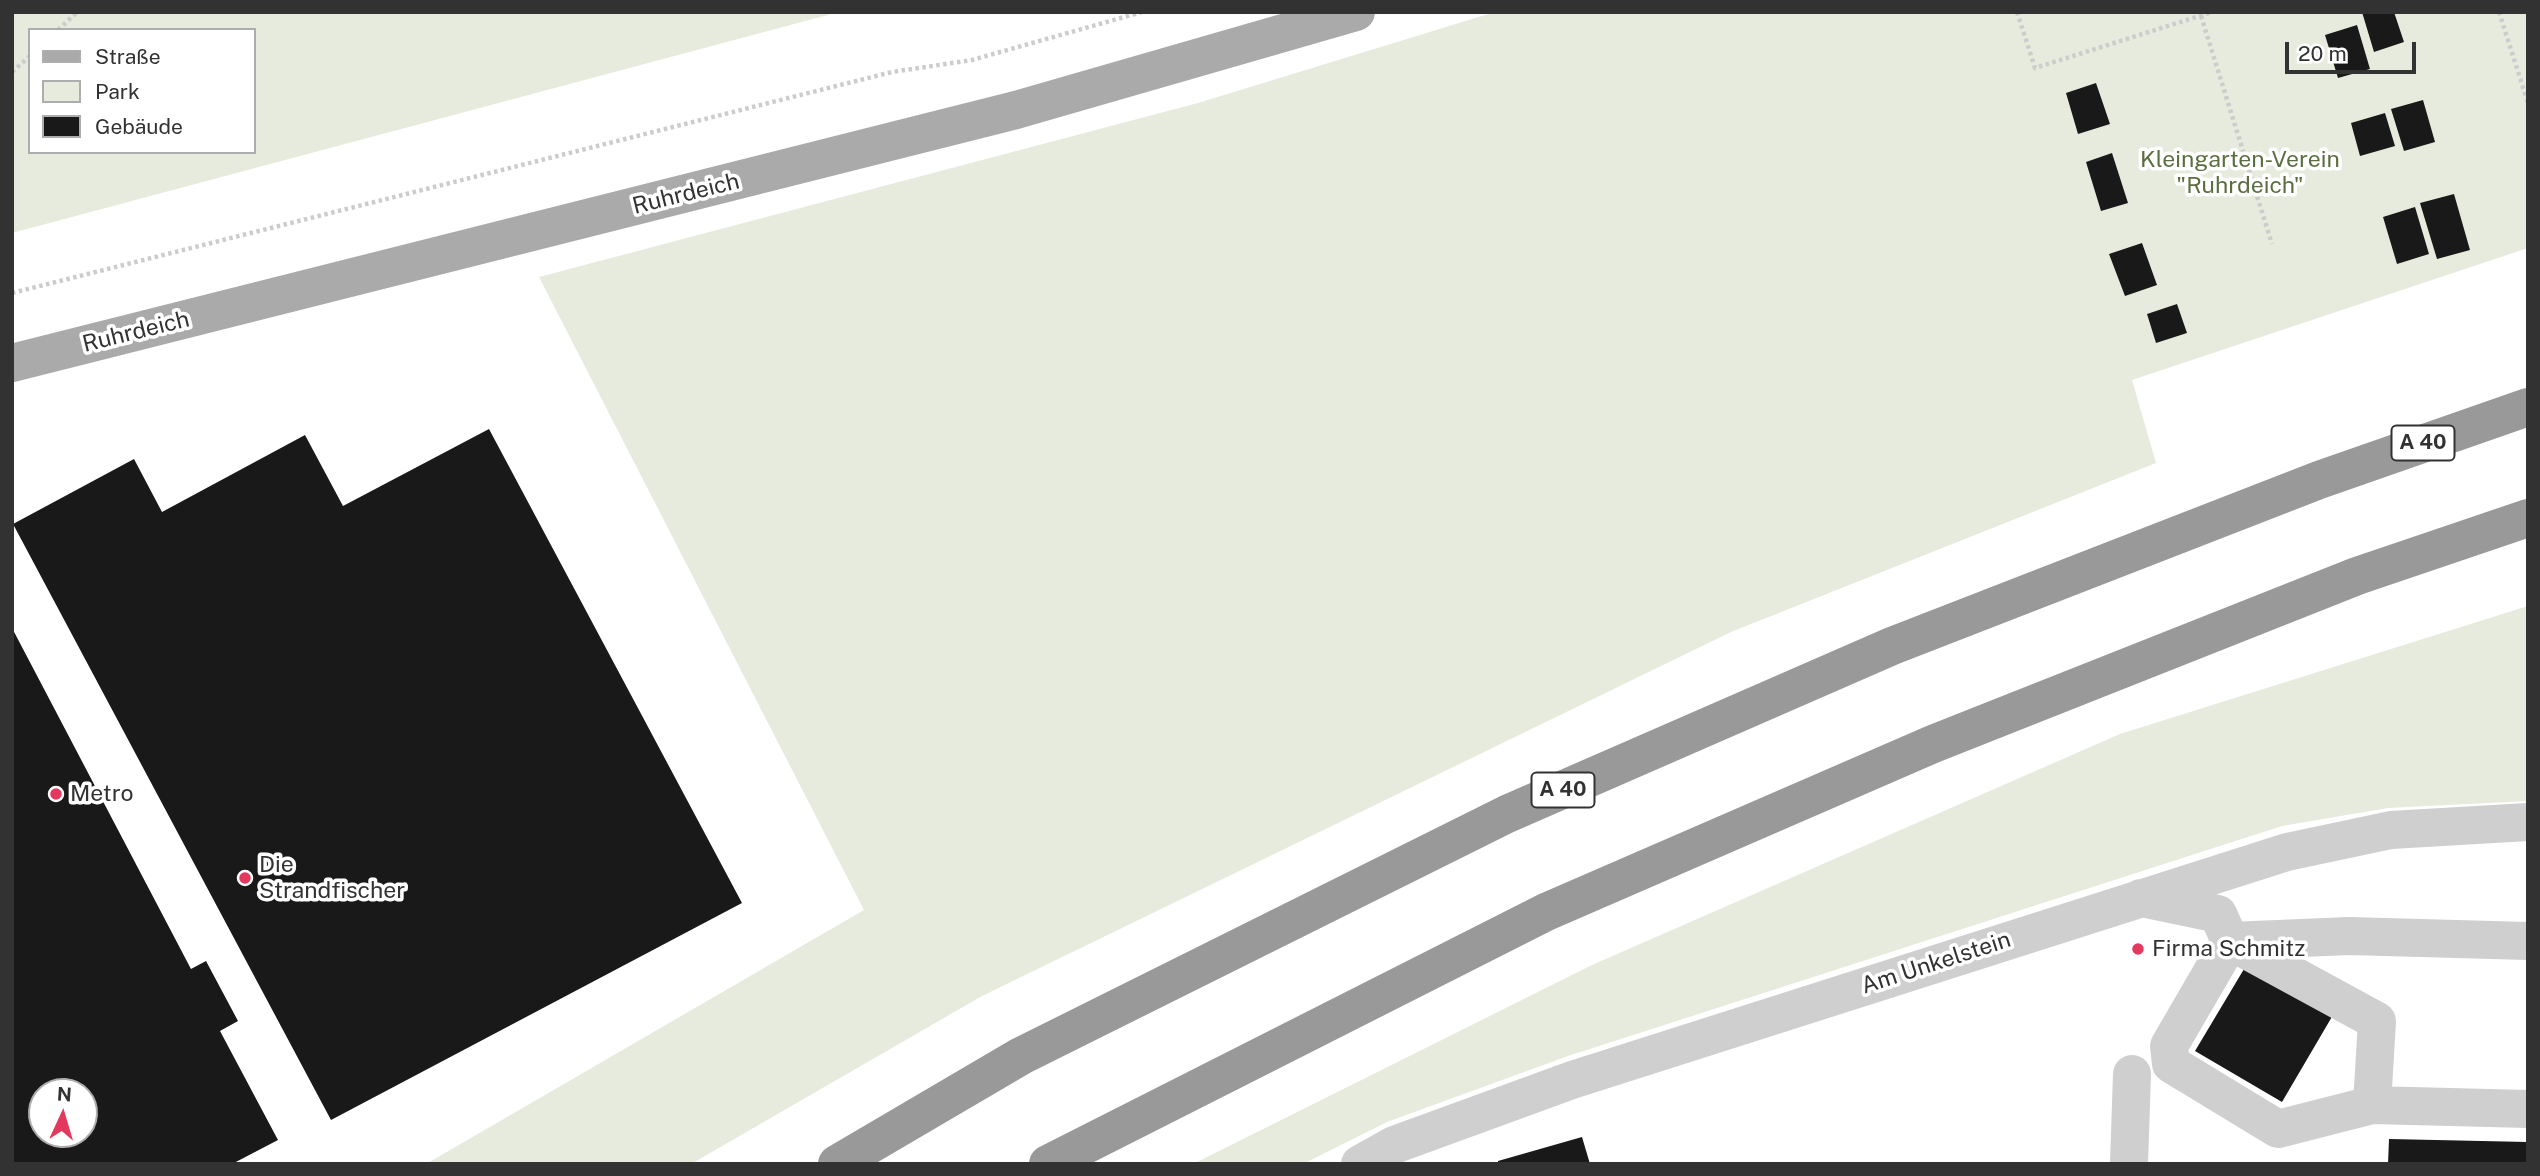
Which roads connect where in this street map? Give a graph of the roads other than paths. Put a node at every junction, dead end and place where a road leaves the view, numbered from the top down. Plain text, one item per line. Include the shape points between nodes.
1 (1356, 12) edge
2 (12, 363) edge
3 (2528, 407) edge
4 (2528, 518) edge
5 (2528, 822) edge
6 (2138, 898) junction
7 (2230, 941) junction
8 (2528, 941) edge
9 (2132, 1074) dead end
10 (2372, 1105) junction
11 (2528, 1109) edge
12 (836, 1164) edge
13 (1048, 1164) edge
14 (1360, 1164) edge
15 (2129, 1164) edge

1 - 2 main road, Ruhrdeich via 1016,110
3 - 12 highway, A 40 via 2319,480 1892,646 1507,814 1021,1056
4 - 13 highway via 2357,576 1934,744 1596,891
5 - 6 street, Am Unkelstein via 2391,830 2287,852
6 - 7 street via 2218,914
6 - 14 street, Am Unkelstein via 1572,1080 1394,1145
7 - 8 street via 2349,936
7 - 10 street via 2377,1021
7 - 10 street via 2169,1046 2171,1064 2278,1129
9 - 15 street
10 - 11 street

